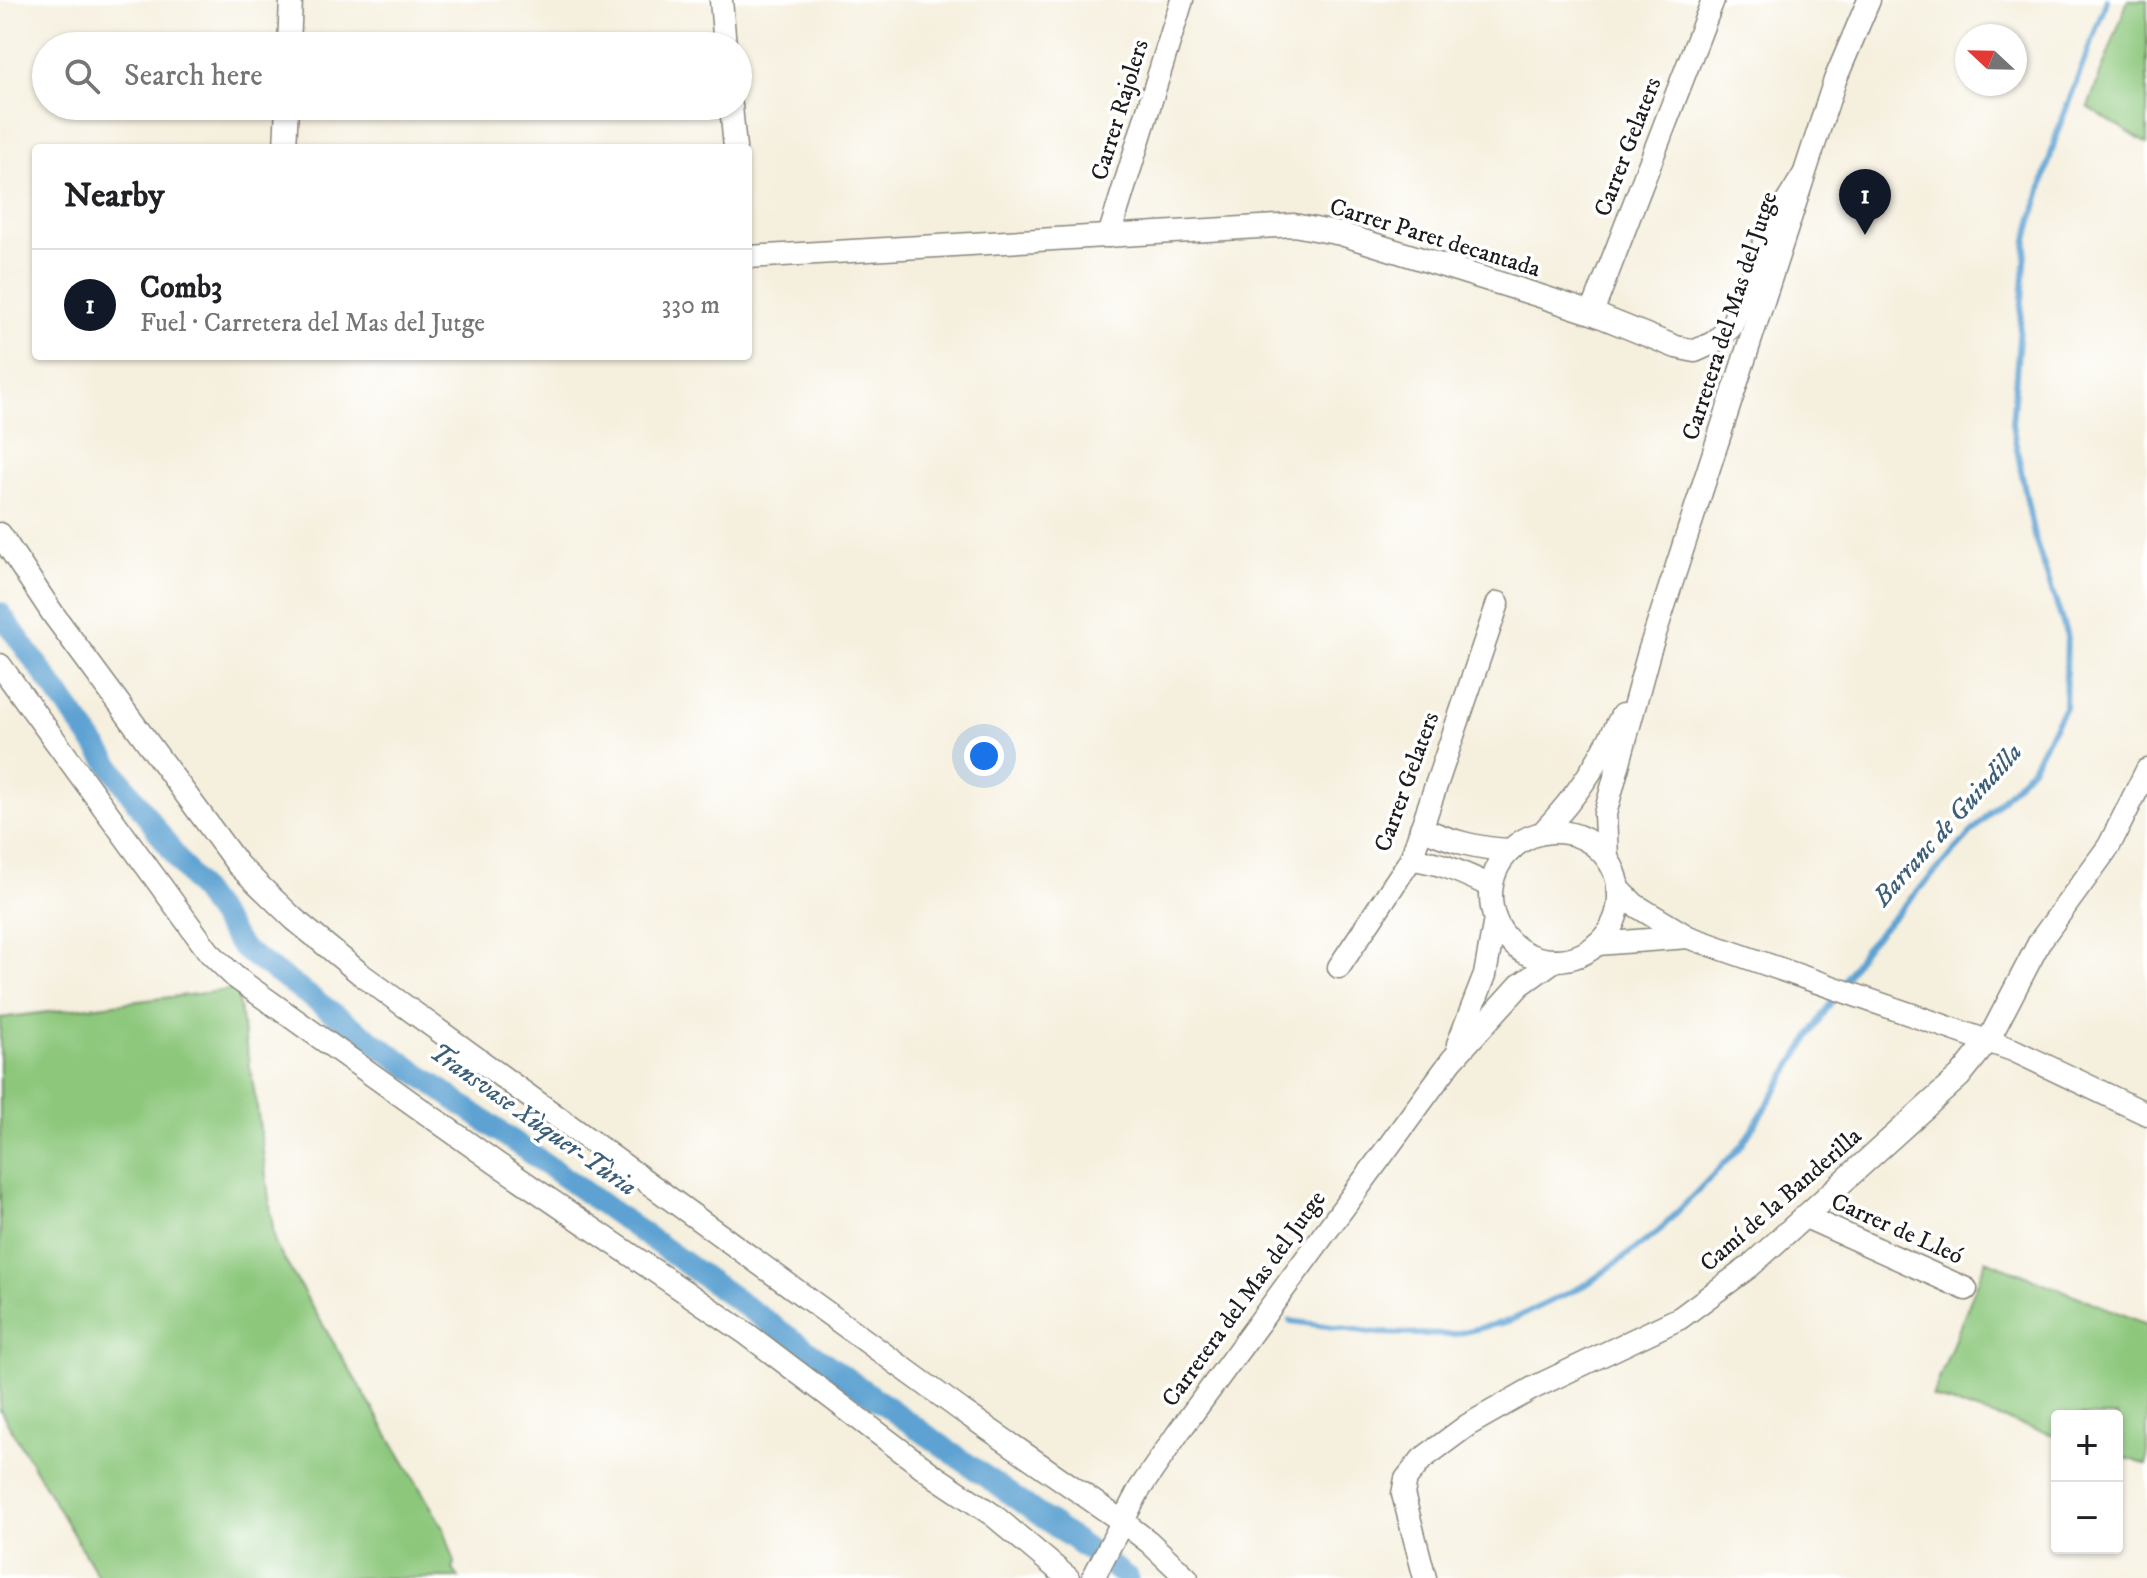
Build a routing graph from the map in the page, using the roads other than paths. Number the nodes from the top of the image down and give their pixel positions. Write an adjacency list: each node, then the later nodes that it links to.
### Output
1 (291, 0): 6 (street)
2 (721, 0): 7 (street)
3 (1182, 0): 13 (street, Carrer Rajolers)
4 (1713, 0): 15 (street, Carrer Gelaters)
5 (1869, 0): 12 (street, Carretera del Mas del Jutge)
6 (290, 32)
7 (724, 32)
8 (286, 120): 10 (street)
9 (732, 120): 11 (street)
10 (285, 144)
11 (735, 144)
12 (1803, 176): 15 (street, Carrer Paret decantada); 18 (street, Carretera del Mas del Jutge)
13 (1109, 236): 14 (street, Carrer Paret decantada); 15 (street, Carrer Paret decantada)
14 (752, 257)
15 (1592, 313)
16 (0, 534): 38 (street)
17 (1498, 603): 21 (street, Carrer Gelaters)
18 (1649, 652): 22 (street, Carretera del Mas del Jutge); 24 (street, Carretera del Mas del Jutge)
19 (0, 665): 39 (street)
20 (2147, 770): 33 (street, Camí de la Banderilla)
21 (1421, 828): 23 (street); 25 (street, Carrer Gelaters)
22 (1542, 833): 23 (street); 24 (street)
23 (1511, 850): 26 (street)
24 (1607, 858): 27 (street)
25 (1411, 859): 26 (street); 32 (street, Carrer Gelaters)
26 (1491, 886): 28 (street)
27 (1618, 888): 29 (street); 30 (street)
28 (1495, 919): 31 (street); 34 (street, Carretera del Mas del Jutge)
29 (1688, 937): 30 (street); 33 (street)
30 (1597, 944): 31 (street)
31 (1555, 960): 34 (street, Carretera del Mas del Jutge)
32 (1339, 967)
33 (1988, 1041): 35 (street); 36 (street, Camí de la Banderilla)
34 (1452, 1060): 38 (street, Carretera del Mas del Jutge)
35 (2147, 1114)
36 (1806, 1217): 37 (street, Carrer de Lleó); 42 (street, Camí de la Banderilla)
37 (1966, 1289)
38 (1119, 1528): 40 (street, Carretera del Mas del Jutge); 41 (street)
39 (1068, 1578)
40 (1093, 1578)
41 (1187, 1578)
42 (1425, 1578)

